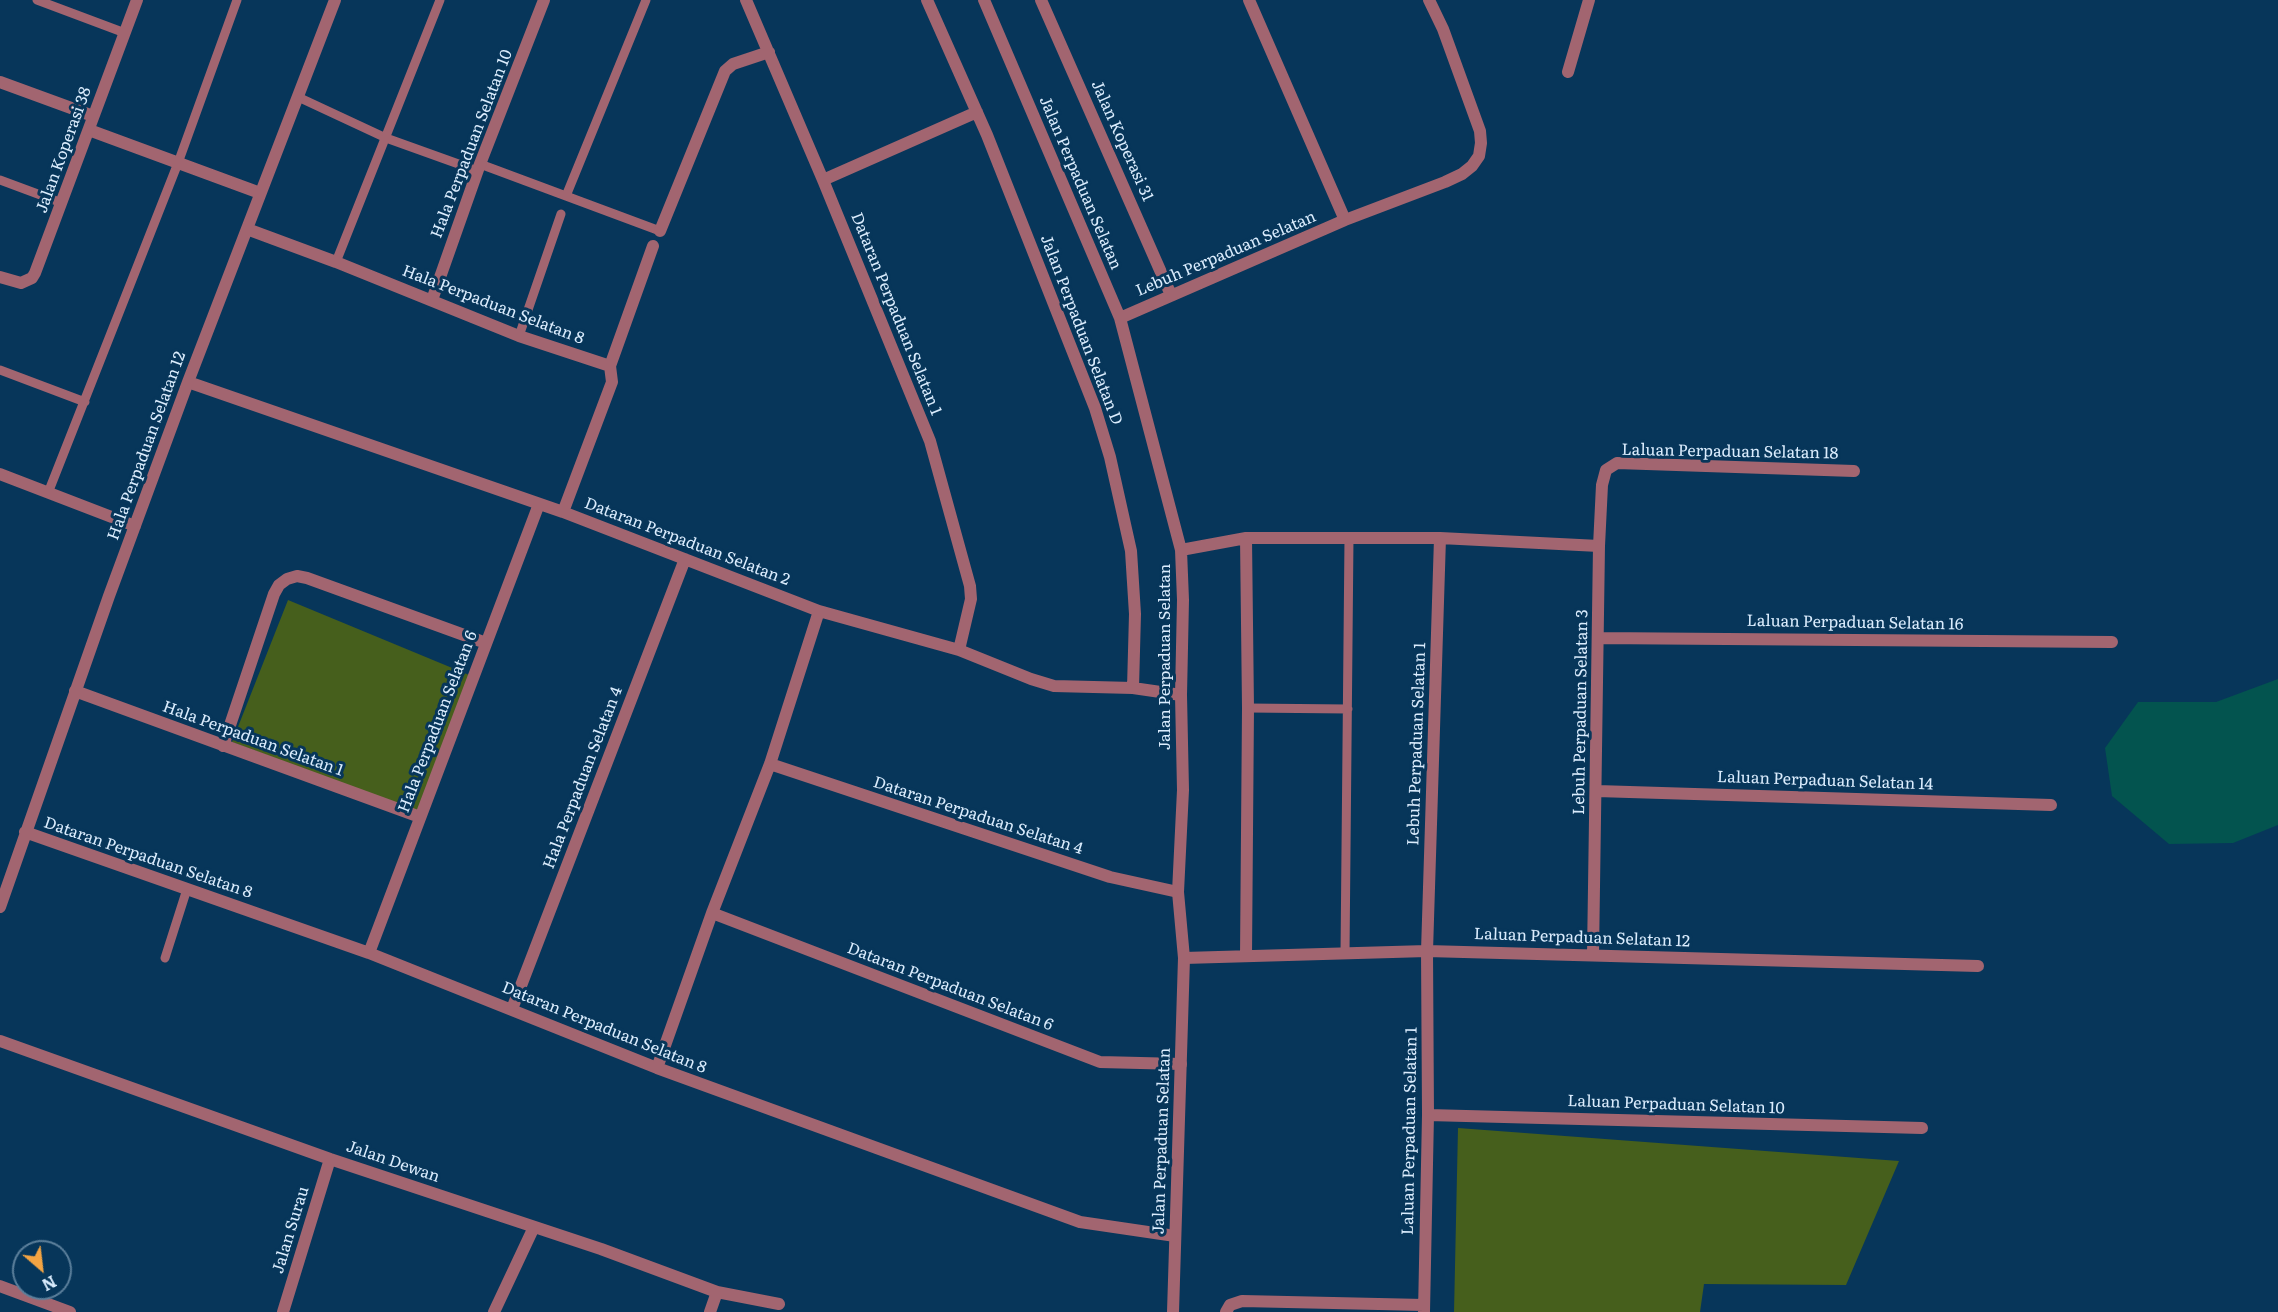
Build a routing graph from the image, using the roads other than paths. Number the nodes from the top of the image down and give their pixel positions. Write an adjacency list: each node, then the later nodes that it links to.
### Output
1 (37, 0): 15 (lane)
2 (137, 0): 15 (street, Jalan Koperasi 38)
3 (237, 0): 24 (lane)
4 (335, 0): 19 (street, Hala Perpaduan Selatan 12)
5 (440, 0): 23 (lane)
6 (544, 0): 25 (street, Hala Perpaduan Selatan 10)
7 (646, 0): 29 (lane)
8 (746, 0): 16 (street, Dataran Perpaduan Selatan 1)
9 (927, 0): 20 (street, Jalan Perpaduan Selatan D)
10 (984, 0): 40 (street, Jalan Perpaduan Selatan)
11 (1041, 0): 38 (street, Jalan Koperasi 31)
12 (1249, 0): 32 (street)
13 (1429, 0): 32 (street, Lebuh Perpaduan Selatan)
14 (1589, 0): 17 (street)
15 (125, 33): 21 (street, Jalan Koperasi 38)
16 (769, 52): 27 (street, Dataran Perpaduan Selatan 1); 34 (street)
17 (1568, 72)
18 (0, 82): 21 (street)
19 (297, 98): 23 (lane); 28 (street, Hala Perpaduan Selatan 12)
20 (977, 112): 27 (street); 64 (street, Jalan Perpaduan Selatan D)
21 (93, 116): 22 (street, Jalan Koperasi 38)
22 (89, 130): 24 (street); 30 (street, Jalan Koperasi 38)
23 (386, 138): 25 (lane); 36 (lane)
24 (178, 163): 28 (street); 45 (lane)
25 (479, 168): 29 (lane); 39 (street, Hala Perpaduan Selatan 10)
26 (0, 180): 30 (lane)
27 (824, 180): 63 (street, Dataran Perpaduan Selatan 1)
28 (260, 193): 33 (street, Hala Perpaduan Selatan 12)
29 (566, 196): 34 (lane)
30 (62, 202): 37 (street, Jalan Koperasi 38)
31 (561, 214): 41 (lane)
32 (1346, 220): 38 (street, Lebuh Perpaduan Selatan)
33 (247, 229): 36 (street, Hala Perpaduan Selatan 8); 44 (street, Hala Perpaduan Selatan 12)
34 (660, 231)
35 (653, 246): 42 (street)
36 (336, 262): 39 (street, Hala Perpaduan Selatan 8)
37 (0, 277)
38 (1171, 295): 40 (street, Lebuh Perpaduan Selatan)
39 (432, 300): 41 (street, Hala Perpaduan Selatan 8)
40 (1120, 318): 57 (street, Jalan Perpaduan Selatan)
41 (519, 336): 42 (street, Hala Perpaduan Selatan 8)
42 (610, 366): 51 (street)
43 (0, 370): 45 (lane)
44 (188, 382): 50 (street, Dataran Perpaduan Selatan 2); 52 (street, Hala Perpaduan Selatan 12)
45 (85, 402): 49 (lane)
46 (1606, 470): 47 (street, Laluan Perpaduan Selatan 18); 56 (street, Lebuh Perpaduan Selatan 3)
47 (1854, 471)
48 (0, 474): 49 (street)
49 (48, 493): 52 (street)
50 (539, 504): 51 (street, Dataran Perpaduan Selatan 2); 62 (street, Hala Perpaduan Selatan 6)
51 (563, 512): 58 (street, Dataran Perpaduan Selatan 2)
52 (135, 526): 65 (street, Hala Perpaduan Selatan 12)
53 (1246, 538): 54 (street); 57 (street); 67 (street)
54 (1349, 538): 55 (street); 68 (lane)
55 (1440, 538): 56 (street); 79 (street, Lebuh Perpaduan Selatan 1)
56 (1599, 546): 60 (street, Lebuh Perpaduan Selatan 3)
57 (1181, 550): 66 (street, Jalan Perpaduan Selatan)
58 (686, 559): 59 (street, Dataran Perpaduan Selatan 2); 87 (street, Hala Perpaduan Selatan 4)
59 (819, 611): 63 (street, Dataran Perpaduan Selatan 2); 70 (street)
60 (1598, 638): 61 (street, Laluan Perpaduan Selatan 16); 71 (street, Lebuh Perpaduan Selatan 3)
61 (2112, 642)
62 (486, 643): 69 (street); 73 (street, Hala Perpaduan Selatan 6)
63 (960, 650): 64 (street, Dataran Perpaduan Selatan 2)
64 (1133, 688): 66 (street, Dataran Perpaduan Selatan 2)
65 (75, 691): 69 (street, Hala Perpaduan Selatan 1); 74 (street, Hala Perpaduan Selatan 12)
66 (1181, 695): 76 (street, Jalan Perpaduan Selatan)
67 (1248, 708): 68 (lane); 83 (street)
68 (1348, 709): 81 (lane)
69 (223, 746): 73 (street, Hala Perpaduan Selatan 1)
70 (770, 764): 76 (street, Dataran Perpaduan Selatan 4); 78 (street)
71 (1597, 791): 72 (street, Laluan Perpaduan Selatan 14); 82 (street, Lebuh Perpaduan Selatan 3)
72 (2051, 805)
73 (420, 817): 80 (street, Hala Perpaduan Selatan 6)
74 (26, 832): 75 (street, Dataran Perpaduan Selatan 8); 77 (street, Hala Perpaduan Selatan 12)
75 (187, 889): 80 (street, Dataran Perpaduan Selatan 8); 84 (lane)
76 (1178, 892): 85 (street, Jalan Perpaduan Selatan)
77 (0, 907)
78 (712, 913): 89 (street, Dataran Perpaduan Selatan 6); 90 (street)
79 (1427, 951): 81 (street, Laluan Perpaduan Selatan 12); 82 (street, Laluan Perpaduan Selatan 12); 91 (street, Laluan Perpaduan Selatan 1)
80 (369, 953): 87 (street, Dataran Perpaduan Selatan 8)
81 (1345, 954): 83 (street, Laluan Perpaduan Selatan 12)
82 (1593, 955): 86 (street, Laluan Perpaduan Selatan 12)
83 (1246, 956): 85 (street, Laluan Perpaduan Selatan 12)
84 (165, 958)
85 (1184, 958): 89 (street, Jalan Perpaduan Selatan)
86 (1978, 966)
87 (512, 1009): 90 (street, Dataran Perpaduan Selatan 8)
88 (0, 1041): 93 (street, Jalan Dewan)
89 (1181, 1064): 95 (street, Jalan Perpaduan Selatan)
90 (657, 1068): 95 (street, Dataran Perpaduan Selatan 8)
91 (1428, 1115): 92 (street, Laluan Perpaduan Selatan 10); 99 (street, Laluan Perpaduan Selatan 1)
92 (1922, 1128)
93 (330, 1158): 94 (street, Jalan Dewan); 101 (street, Jalan Surau)
94 (534, 1227): 97 (street, Jalan Dewan); 102 (street)
95 (1175, 1236): 104 (street, Jalan Perpaduan Selatan)
96 (0, 1286): 100 (street)
97 (717, 1292): 98 (street, Jalan Dewan); 103 (street)
98 (779, 1304)
99 (1424, 1309): 105 (street)
100 (70, 1312)
101 (283, 1312)
102 (494, 1312)
103 (710, 1312)
104 (1173, 1312)
105 (1226, 1312)

